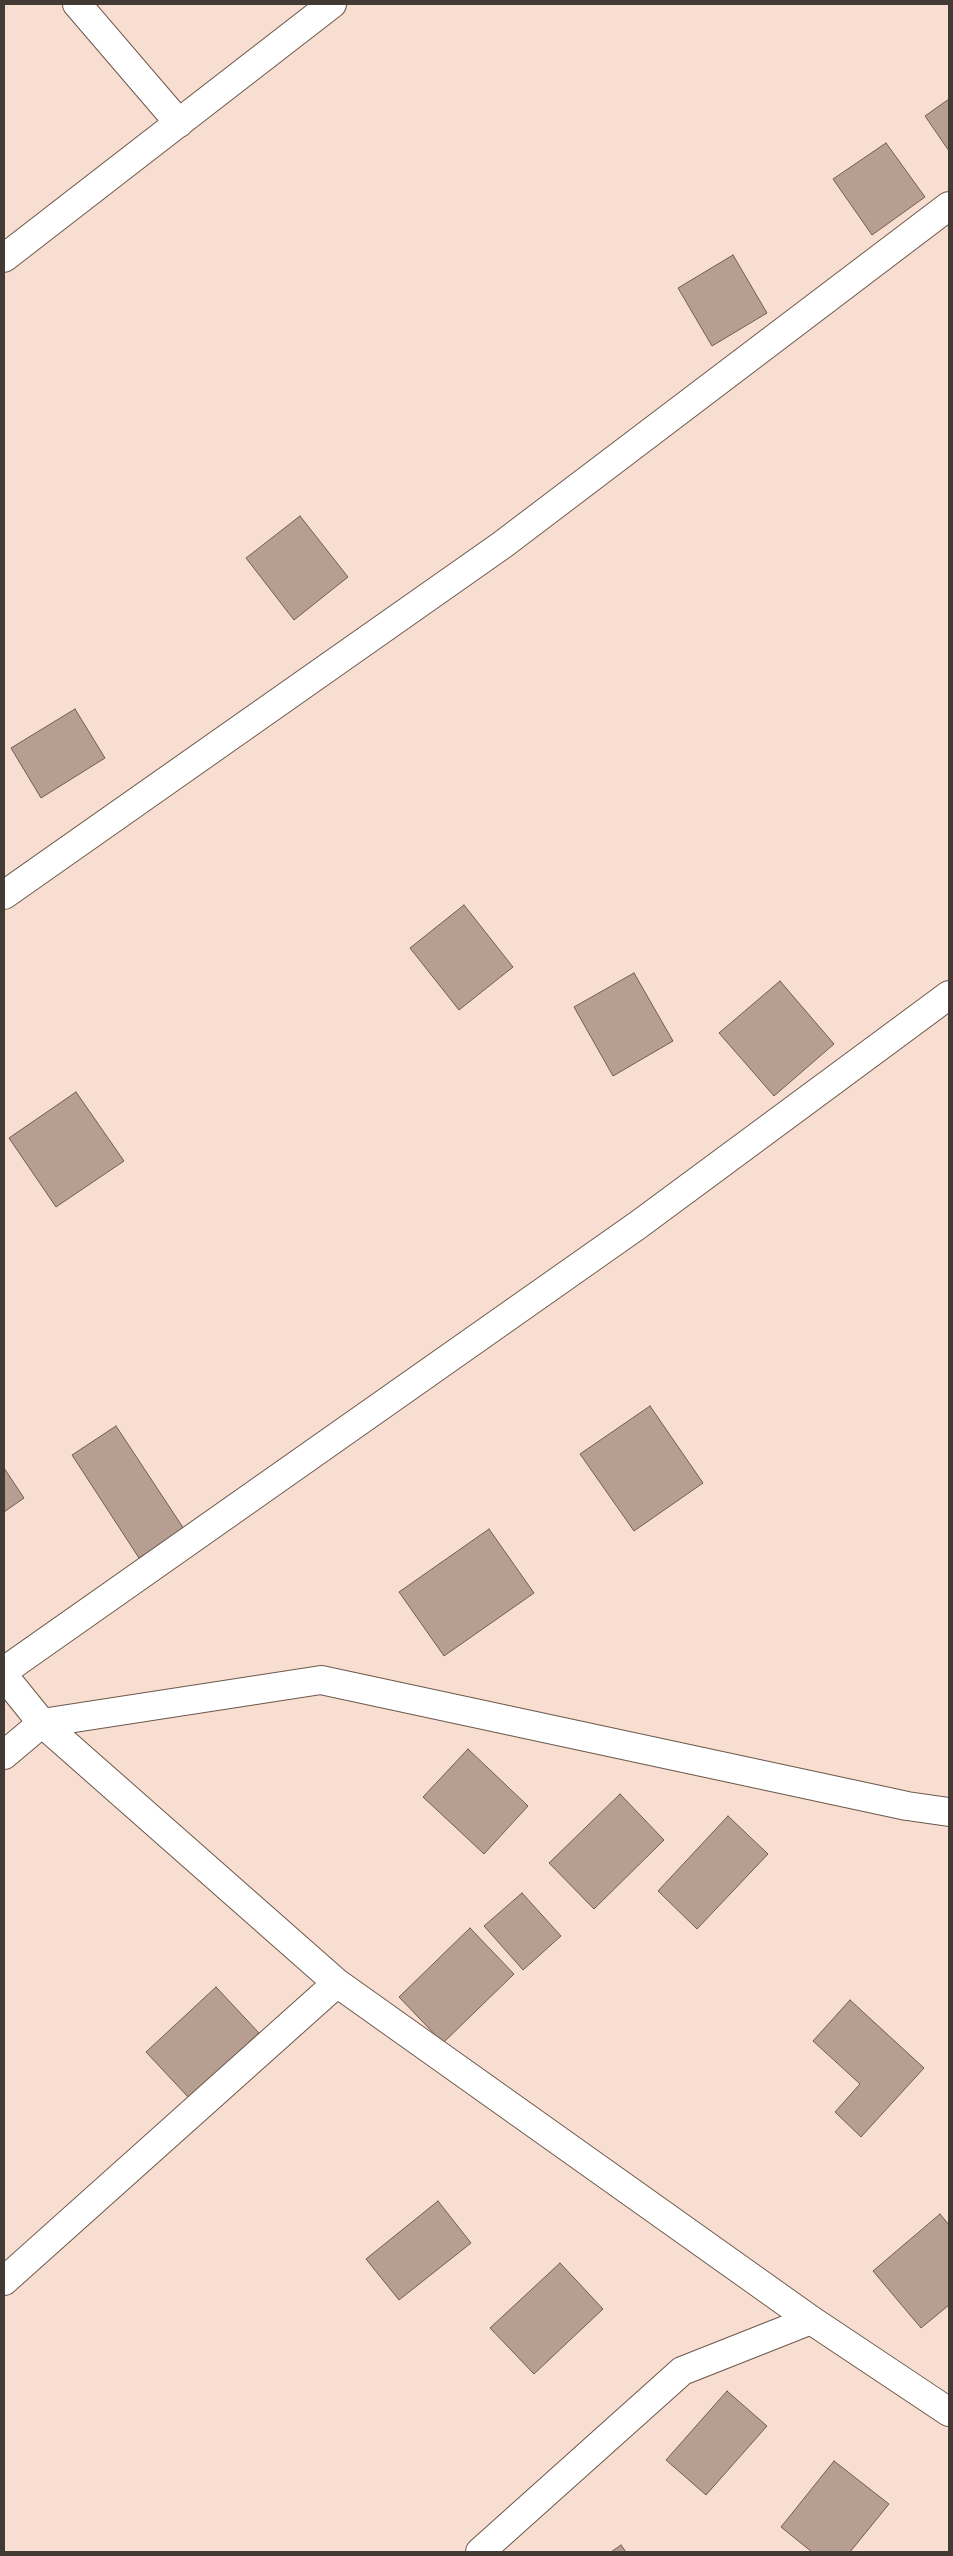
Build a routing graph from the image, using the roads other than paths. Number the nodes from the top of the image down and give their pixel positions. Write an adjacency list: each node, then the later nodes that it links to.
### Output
1 (77, 4): 3 (street)
2 (332, 4): 3 (street)
3 (179, 123): 5 (street)
4 (949, 206): 6 (street)
5 (4, 258)
6 (4, 895)
7 (949, 995): 8 (street)
8 (4, 1671)
9 (4, 1676): 10 (street)
10 (42, 1724): 11 (street); 12 (street); 13 (street)
11 (4, 1755)
12 (949, 1812)
13 (337, 1983): 14 (street); 15 (street)
14 (6, 2274)
15 (811, 2320): 16 (street); 17 (street)
16 (949, 2412)
17 (480, 2552)

